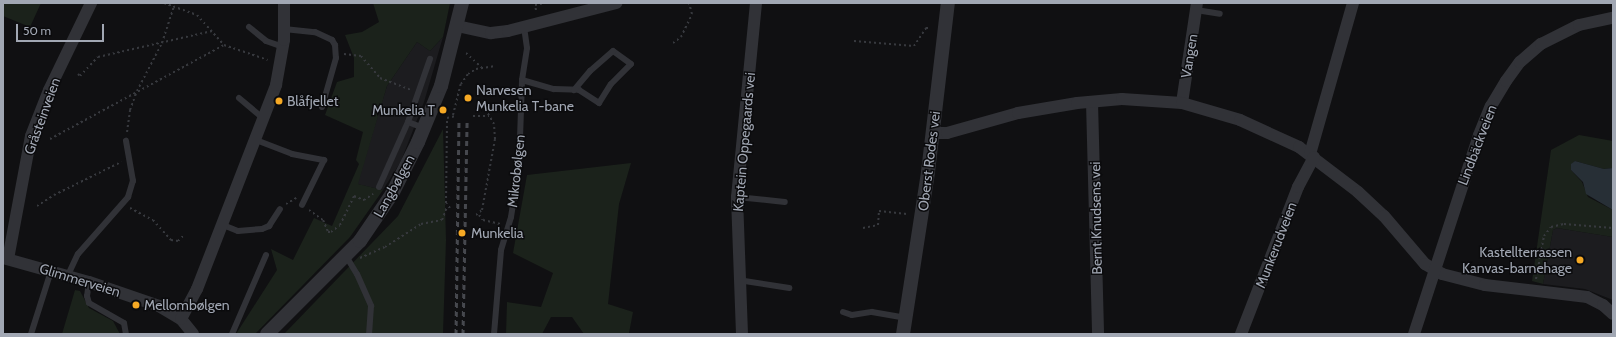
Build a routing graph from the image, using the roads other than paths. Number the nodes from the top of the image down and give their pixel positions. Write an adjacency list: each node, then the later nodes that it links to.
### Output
1 (90, 3): 38 (street, Gråsteinveien)
2 (284, 3): 14 (street)
3 (462, 3): 11 (street, Langbølgen)
4 (756, 3): 31 (street, Kaptein Oppegaards vei)
5 (948, 3): 26 (street, Oberst Rodes vei)
6 (1353, 3): 29 (street, Munkerudveien)
7 (609, 4): 12 (street)
8 (1197, 6): 9 (lane, Vangen); 21 (street, Vangen)
9 (1220, 14)
10 (1613, 18): 39 (street, Lindbäckveien)
11 (457, 26): 12 (street); 25 (street, Langbølgen)
12 (524, 26): 17 (lane, Mikrobølgen)
13 (249, 27): 15 (lane)
14 (284, 29): 15 (street); 22 (lane)
15 (283, 47): 23 (street)
16 (430, 59): 24 (lane)
17 (522, 80): 18 (lane); 49 (lane, Mikrobølgen)
18 (574, 90): 18 (lane)
19 (239, 98): 23 (lane)
20 (1092, 102): 21 (street); 26 (street); 58 (street, Bernt Knudsens vei)
21 (1182, 103): 29 (street)
22 (322, 107)
23 (264, 119): 27 (street)
24 (408, 122): 25 (lane); 30 (lane)
25 (424, 128): 37 (street, Langbølgen)
26 (932, 134): 47 (street, Oberst Rodes vei)
27 (256, 140): 33 (lane); 35 (street)
28 (126, 141): 41 (lane)
29 (1312, 155): 39 (street); 59 (street, Munkerudveien)
30 (378, 190)
31 (737, 197): 32 (lane); 42 (street, Kaptein Oppegaards vei)
32 (785, 202)
33 (302, 205)
34 (280, 209): 35 (lane)
35 (222, 225): 48 (street)
36 (266, 255): 53 (lane)
37 (352, 257): 54 (street, Langbølgen); 55 (lane)
38 (5, 258): 40 (street, Glimmerveien)
39 (1434, 269): 46 (street); 60 (street, Lindbäckveien)
40 (51, 270): 41 (street, Glimmerveien); 50 (lane)
41 (68, 275): 43 (street, Glimmerveien)
42 (738, 280): 44 (lane); 56 (street, Kaptein Oppegaards vei)
43 (89, 282): 48 (street, Glimmerveien); 51 (lane)
44 (789, 288)
45 (843, 312): 47 (lane)
46 (1613, 314)
47 (906, 318): 57 (street, Oberst Rodes vei)
48 (181, 319): 52 (street, Glimmerveien)
49 (494, 333)
50 (31, 334)
51 (126, 334)
52 (193, 334)
53 (232, 334)
54 (267, 334)
55 (369, 334)
56 (742, 334)
57 (903, 334)
58 (1098, 334)
59 (1241, 334)
60 (1414, 334)

